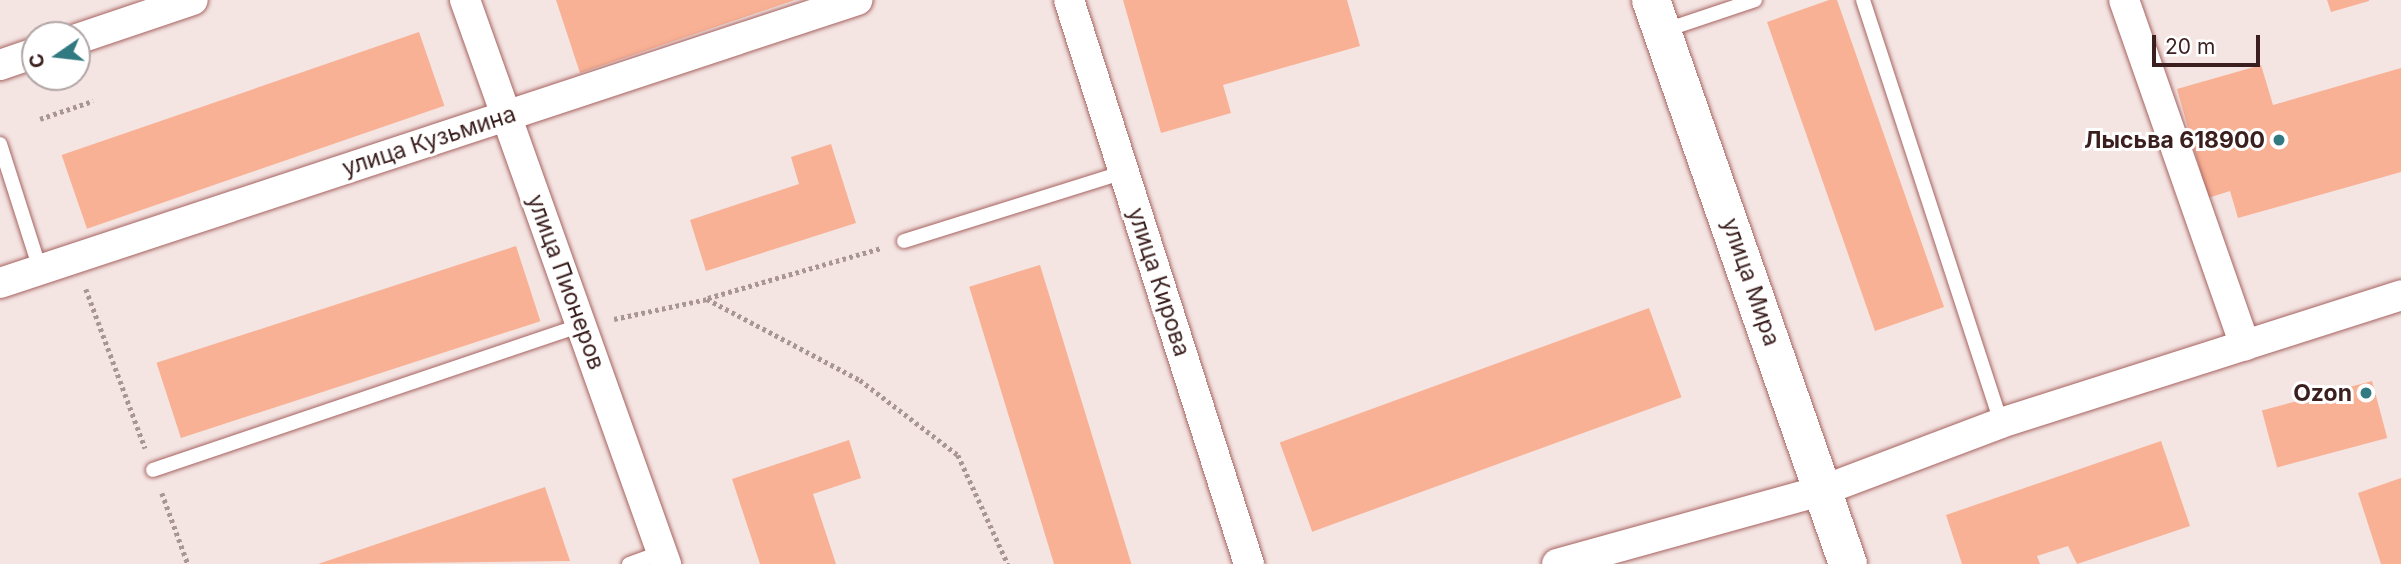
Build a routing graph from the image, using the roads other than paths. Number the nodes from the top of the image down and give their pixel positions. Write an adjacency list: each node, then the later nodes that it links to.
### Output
1 (193, 0): 9 (street)
2 (465, 0): 12 (street, улица Пионеров)
3 (857, 0): 12 (street, улица Кузьмина)
4 (1069, 0): 14 (street, улица Кирова)
5 (1755, 0): 8 (lane)
6 (1863, 0): 21 (lane)
7 (2124, 0): 20 (street)
8 (1657, 15): 23 (street, улица Мира)
9 (91, 34)
10 (21, 58): 11 (street)
11 (0, 65)
12 (506, 116): 16 (street, улица Кузьмина); 19 (street, улица Пионеров)
13 (0, 144): 16 (lane)
14 (1124, 172): 15 (lane); 26 (street, улица Кирова)
15 (904, 242)
16 (40, 269): 17 (street, улица Кузьмина)
17 (0, 282)
18 (2401, 295): 20 (street)
19 (582, 325): 22 (lane); 24 (street, улица Пионеров)
20 (2245, 345): 21 (street)
21 (2001, 423): 23 (street)
22 (153, 470)
23 (1824, 490): 27 (street); 28 (street, улица Мира)
24 (664, 558): 25 (lane)
25 (629, 564)
26 (1250, 564)
27 (1557, 564)
28 (1848, 564)

